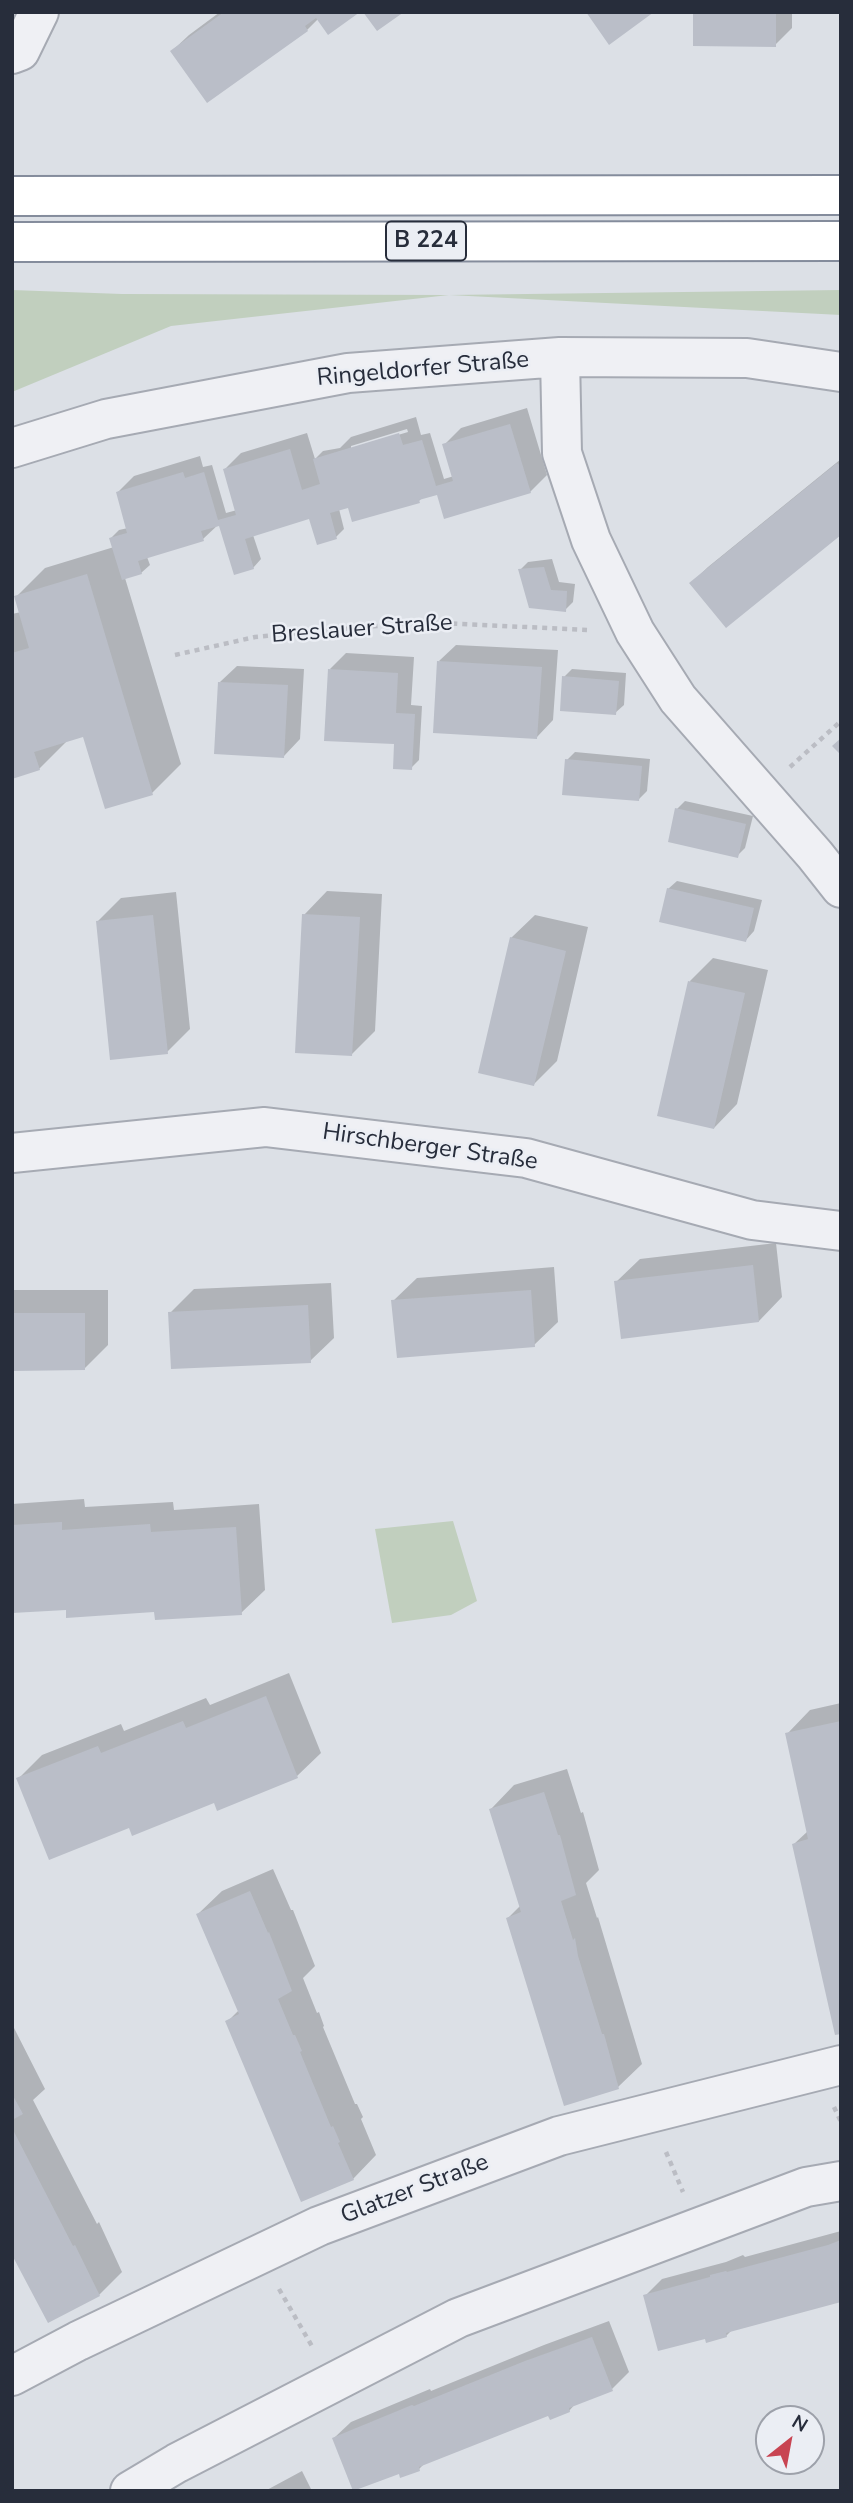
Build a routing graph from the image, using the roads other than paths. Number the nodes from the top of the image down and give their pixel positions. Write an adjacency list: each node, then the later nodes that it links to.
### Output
1 (39, 12): 2 (street)
2 (12, 54)
3 (841, 195): 4 (highway, B 224)
4 (12, 196)
5 (841, 241): 6 (highway, B 224)
6 (12, 242)
7 (559, 358): 8 (street, Ringeldorfer Straße); 9 (street, Ringeldorfer Straße); 10 (street)
8 (841, 372)
9 (12, 448)
10 (841, 888)
11 (12, 1153): 12 (street, Hirschberger Straße)
12 (841, 1231)
13 (841, 2065): 15 (street, Glatzer Straße)
14 (841, 2181): 16 (street)
15 (12, 2376)
16 (130, 2491)

